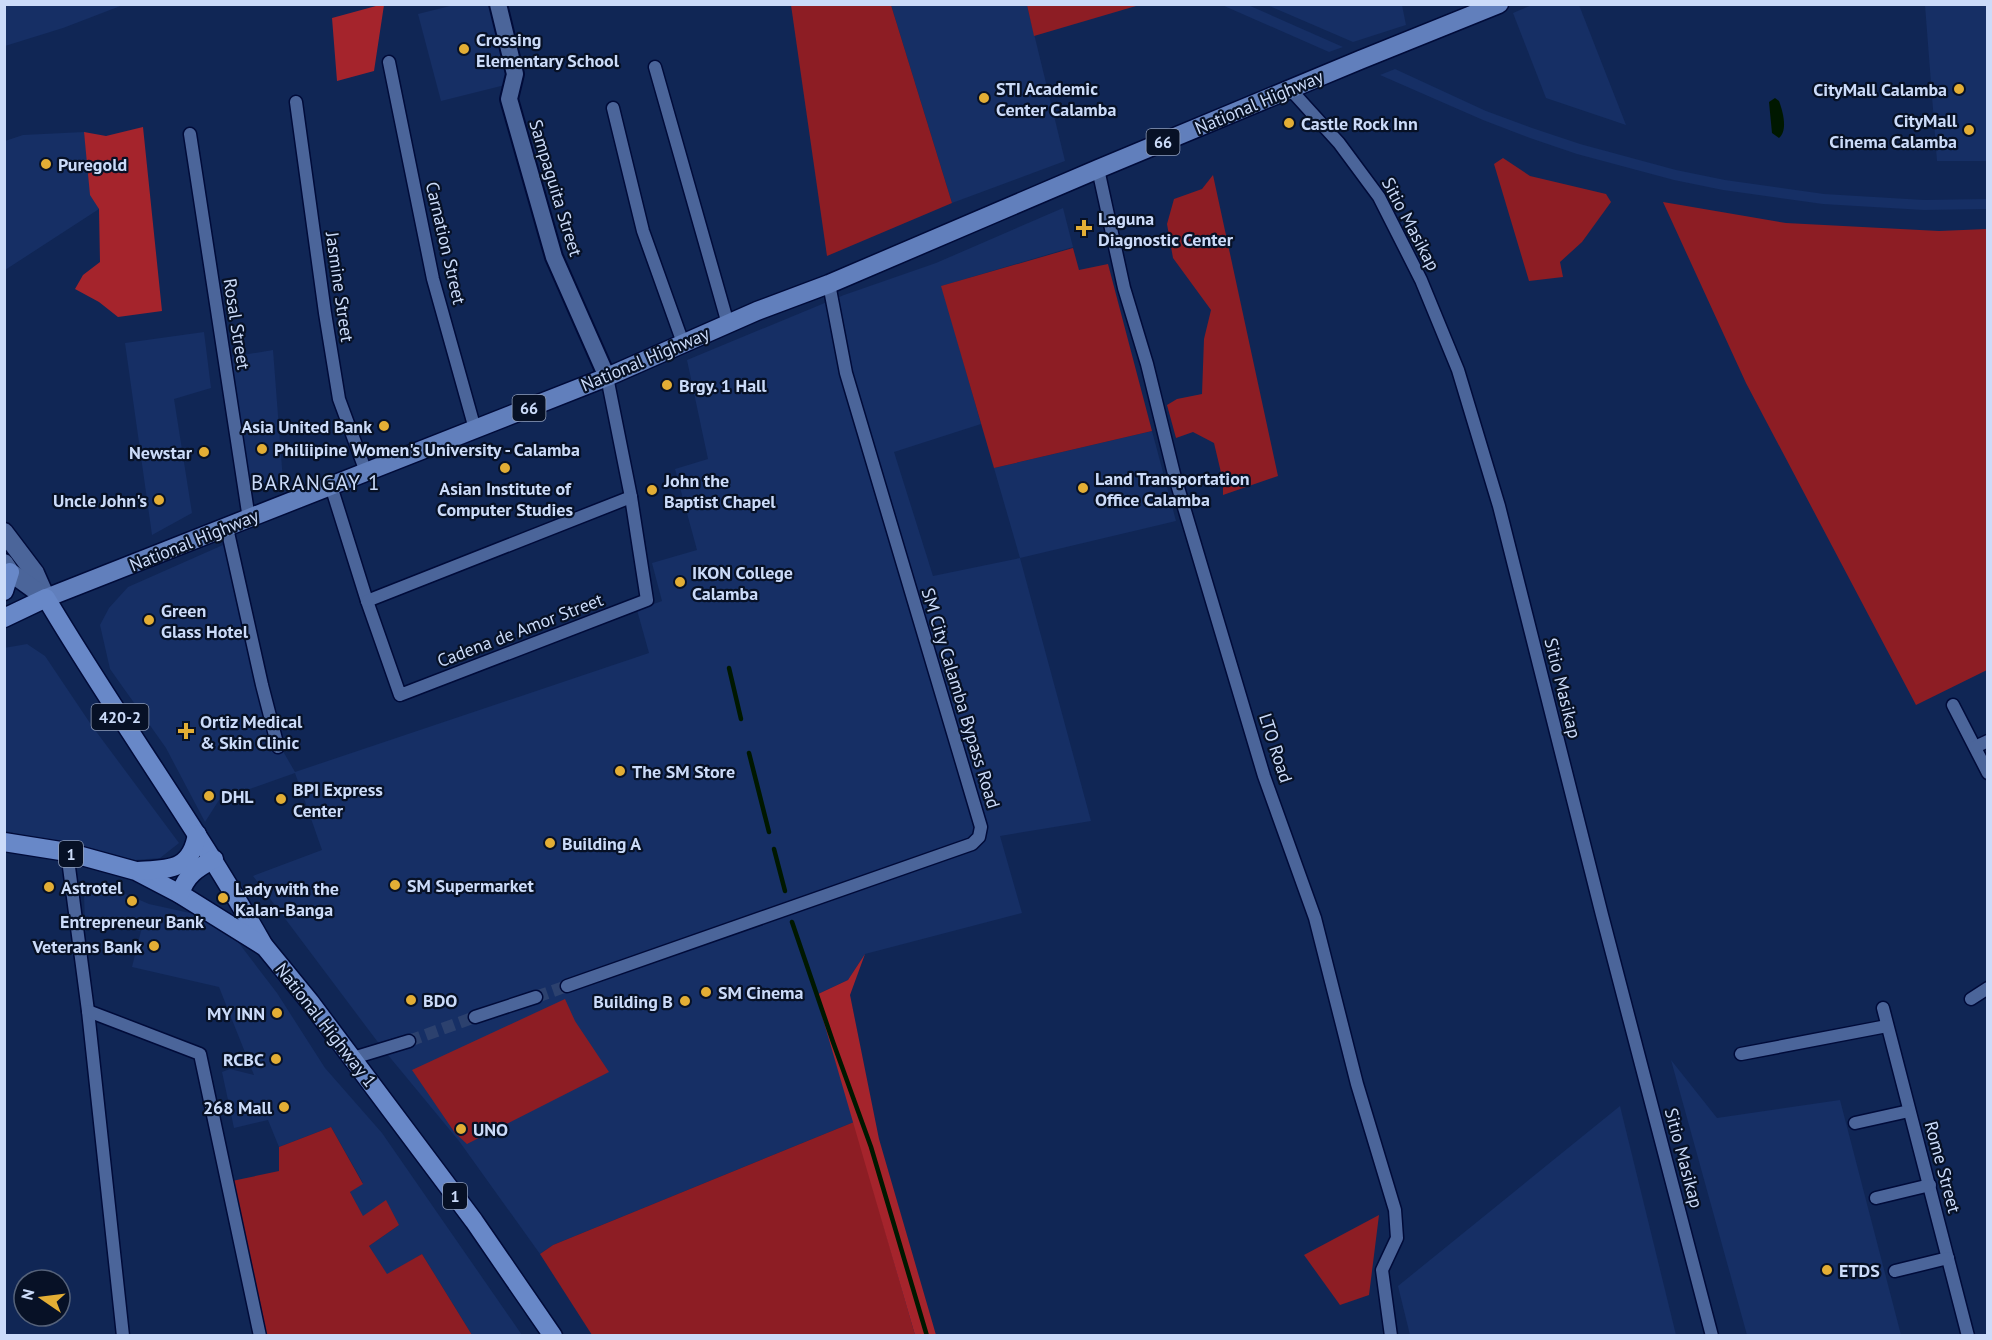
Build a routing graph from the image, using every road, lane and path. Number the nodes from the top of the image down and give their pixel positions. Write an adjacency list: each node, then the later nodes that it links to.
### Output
1 (498, 4): 13 (street, Sampaguita Street)
2 (1499, 4): 5 (main road, National Highway / 66)
3 (389, 62): 14 (street, Carnation Street)
4 (655, 67): 11 (street)
5 (1290, 89): 9 (main road, National Highway / 66); 59 (street, Sitio Masikap)
6 (296, 102): 15 (street, Jasmine Street)
7 (613, 108): 12 (street)
8 (190, 134): 18 (street, Rosal Street)
9 (1098, 169): 10 (main road, National Highway / 66); 58 (street, LTO Road)
10 (829, 284): 11 (main road, National Highway / 66); 38 (street, SM City Calamba Bypass Road)
11 (728, 324): 12 (main road, National Highway / 66)
12 (683, 344): 13 (main road, National Highway / 66)
13 (607, 377): 14 (main road, National Highway / 66); 17 (street, Cadena de Amor Street)
14 (475, 429): 15 (main road, National Highway / 66)
15 (366, 472): 16 (main road, National Highway / 66)
16 (331, 486): 18 (main road, National Highway / 66); 24 (street, Cadena de Amor Street)
17 (631, 497): 24 (street); 24 (street, Cadena de Amor Street)
18 (249, 519): 19 (main road, National Highway / 66)
19 (227, 528): 23 (main road, National Highway / 66); 28 (street)
20 (4, 531): 23 (main road, 420-2)
21 (7, 567): 22 (highway); 23 (main road, 420-2)
22 (4, 591)
23 (46, 598): 25 (highway); 31 (highway, 420-2)
24 (367, 601)
25 (4, 618)
26 (1953, 705): 29 (street)
27 (1988, 741): 29 (street)
28 (278, 747)
29 (1975, 747): 30 (street)
30 (1988, 773)
31 (197, 834): 34 (highway, 420-2); 35 (highway, 1)
32 (4, 842): 33 (highway, National Highway 1 / 1)
33 (66, 852): 35 (highway, National Highway 1 / 1); 43 (street)
34 (214, 859): 36 (highway); 37 (highway, 420-2)
35 (136, 871): 36 (highway, National Highway 1 / 1)
36 (180, 894): 37 (highway, National Highway 1 / 1)
37 (265, 947): 48 (highway, National Highway 1 / 1)
38 (567, 986)
39 (1988, 988): 41 (street)
40 (536, 996): 44 (street)
41 (1971, 999)
42 (1883, 1008): 45 (street, Rome Street)
43 (87, 1011): 55 (street); 56 (street)
44 (475, 1017)
45 (1887, 1026): 47 (street); 49 (street, Rome Street)
46 (409, 1041): 48 (street)
47 (1741, 1054)
48 (353, 1058): 57 (highway, National Highway 1 / 1)
49 (1909, 1111): 50 (street); 51 (street, Rome Street)
50 (1855, 1123)
51 (1930, 1185): 52 (street); 53 (street, Rome Street)
52 (1876, 1198)
53 (1948, 1258): 54 (street); 60 (street, Rome Street)
54 (1895, 1271)
55 (123, 1335)
56 (260, 1335)
57 (553, 1335)
58 (1391, 1335)
59 (1712, 1335)
60 (1968, 1335)

